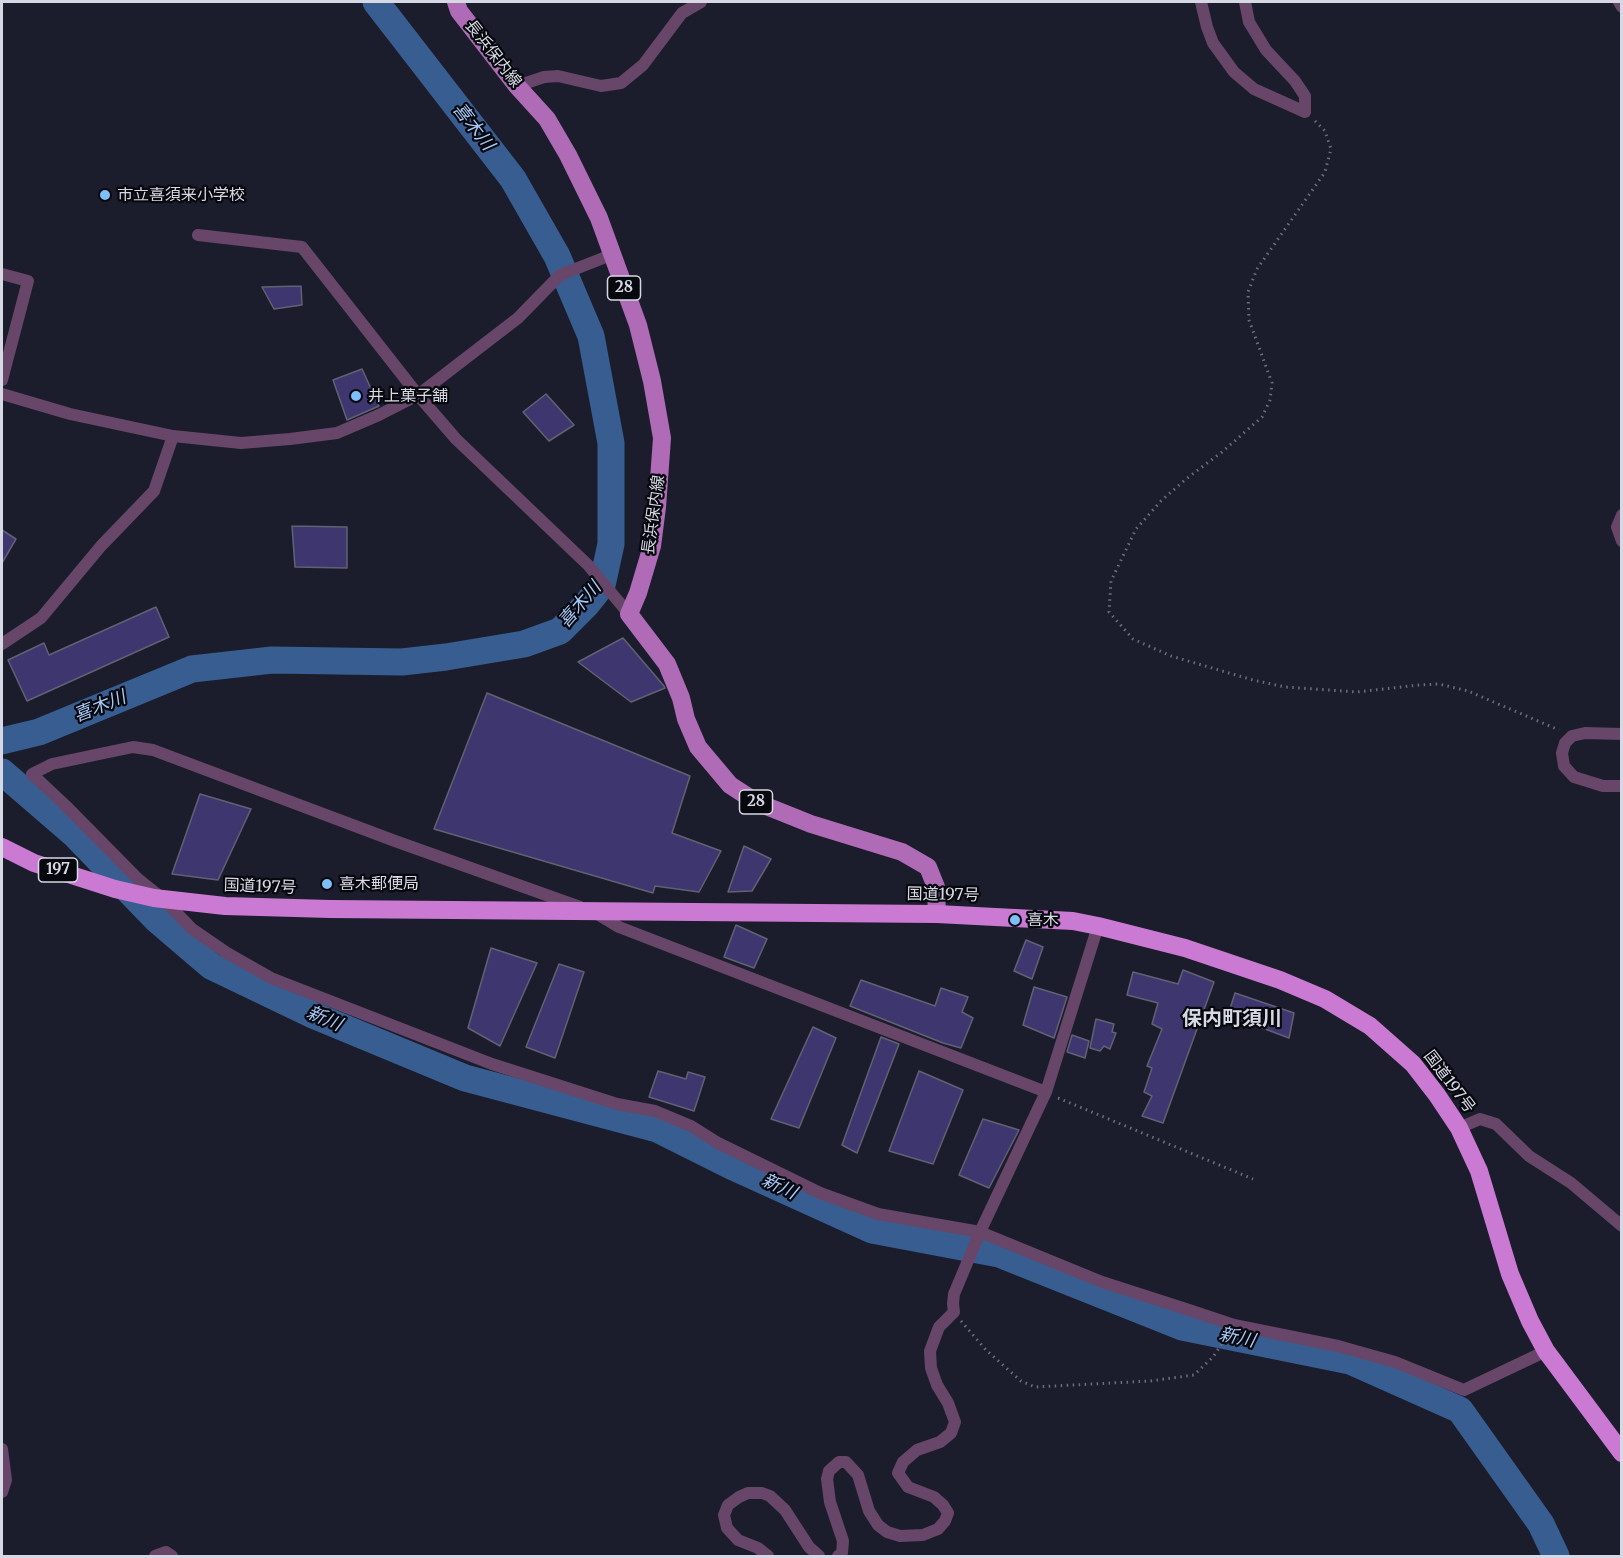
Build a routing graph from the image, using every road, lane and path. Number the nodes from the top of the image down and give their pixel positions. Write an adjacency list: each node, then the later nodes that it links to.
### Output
1 (701, 2): 7 (street)
2 (1201, 2): 8 (street)
3 (1245, 2): 8 (street)
4 (1619, 2): 6 (street)
5 (455, 5): 7 (main road, 長浜保内線 / 28)
6 (1622, 7)
7 (517, 86): 10 (main road, 長浜保内線 / 28)
8 (1305, 112): 21 (path)
9 (198, 235): 14 (street)
10 (607, 256): 14 (street); 18 (main road, 長浜保内線 / 28)
11 (2, 274): 12 (street)
12 (2, 380)
13 (2, 394): 15 (street)
14 (418, 395): 15 (street); 18 (street)
15 (172, 436): 19 (street)
16 (1622, 515): 17 (street)
17 (1622, 542)
18 (625, 610): 26 (main road, 28)
19 (2, 644)
20 (1622, 734): 21 (street)
21 (1572, 736): 22 (street)
22 (1622, 786)
23 (2, 847): 24 (highway, 国道197号 / 197)
24 (158, 899): 25 (highway, 国道197号 / 197); 25 (street); 32 (street)
25 (591, 911): 26 (highway, 国道197号 / 197); 28 (street)
26 (937, 914): 27 (highway, 国道197号 / 197)
27 (1098, 926): 28 (street); 29 (highway, 国道197号 / 197)
28 (1046, 1092): 30 (path); 32 (street)
29 (1459, 1128): 31 (street); 35 (highway, 国道197号 / 197)
30 (1253, 1179)
31 (1622, 1226)
32 (980, 1232): 33 (street); 34 (street)
33 (954, 1312): 34 (path); 43 (street)
34 (1234, 1325): 35 (street)
35 (1546, 1351): 37 (highway, 国道197号 / 197)
36 (2, 1449): 38 (street)
37 (1622, 1454)
38 (2, 1492)
39 (155, 1557): 40 (street)
40 (172, 1557)
41 (768, 1557): 42 (street)
42 (819, 1557)
43 (838, 1557)

